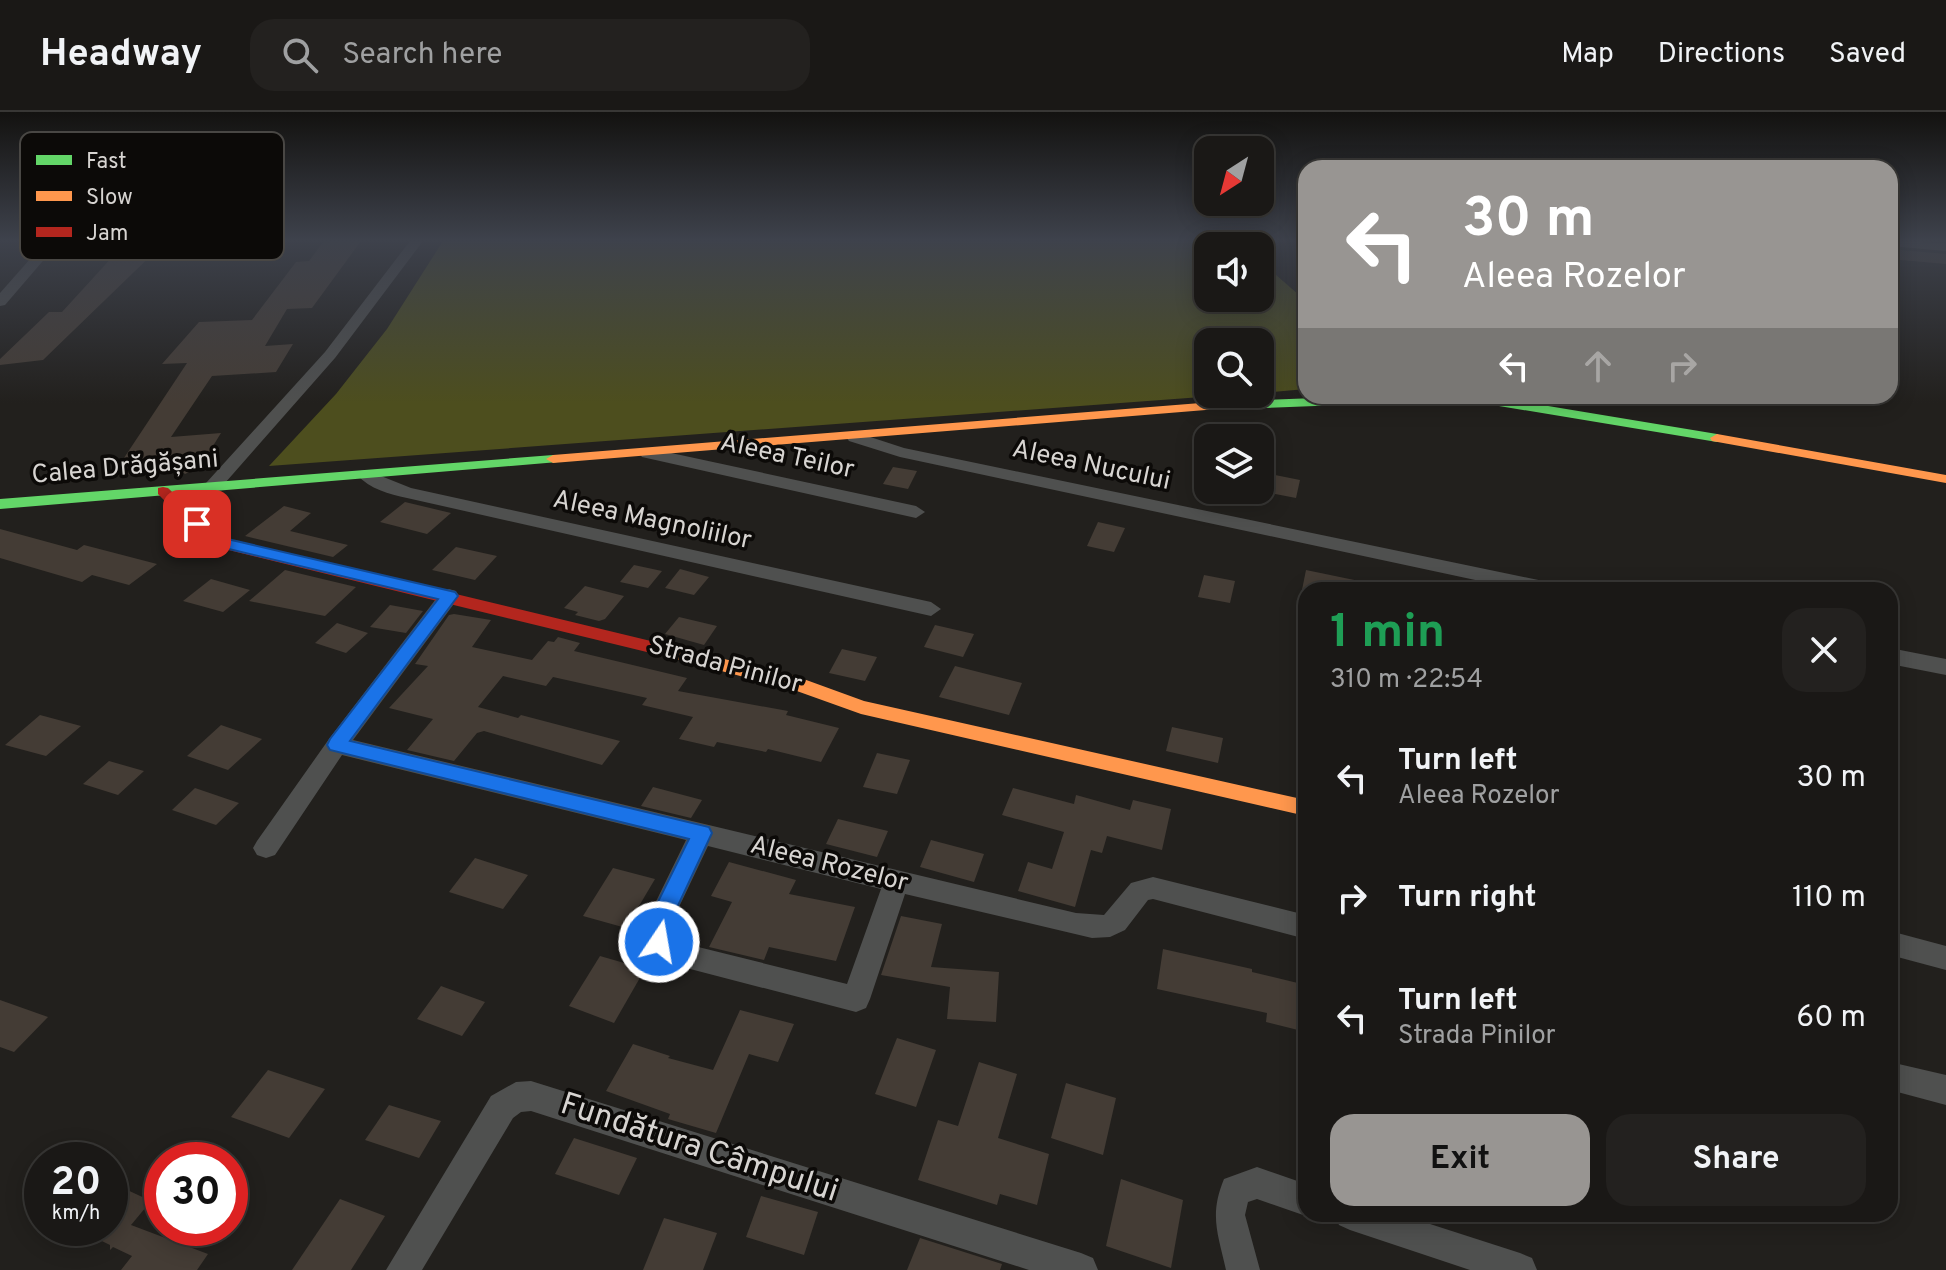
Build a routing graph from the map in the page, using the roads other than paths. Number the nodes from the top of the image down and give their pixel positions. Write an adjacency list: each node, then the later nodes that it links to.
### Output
1 (375, 295): 8 (street)
2 (1298, 403): 4 (main road, Calea Drăgășani)
3 (1518, 404): 7 (main road, Calea Drăgășani)
4 (855, 437): 5 (main road, Calea Drăgășani); 12 (street, Aleea Nucului)
5 (648, 453): 6 (main road, Calea Drăgășani); 11 (street, Aleea Teilor)
6 (366, 475): 8 (main road, Calea Drăgășani); 14 (street, Aleea Magnoliilor)
7 (1946, 479)
8 (212, 487): 9 (main road, Calea Drăgășani)
9 (163, 491): 10 (main road, Calea Drăgășani); 13 (main road, Strada Pinilor)
10 (0, 504)
11 (916, 512)
12 (1515, 582)
13 (449, 596): 17 (street); 18 (main road, Strada Pinilor)
14 (931, 609)
15 (1898, 658): 16 (street)
16 (1946, 667)
17 (337, 745): 19 (street, Aleea Rozelor); 20 (street)
18 (1298, 806)
19 (702, 833): 21 (street, Aleea Rozelor); 21 (street)
20 (266, 848)
21 (897, 881): 22 (street, Aleea Rozelor)
22 (1298, 925)
23 (1898, 945): 24 (street)
24 (1946, 958)
25 (1898, 1078): 26 (street)
26 (1946, 1090)
27 (1298, 1197): 31 (street)
28 (1374, 1222): 32 (street)
29 (403, 1270): 30 (street, Fundătura Câmpului)
30 (1081, 1270)
31 (1243, 1270)
32 (1520, 1270)

